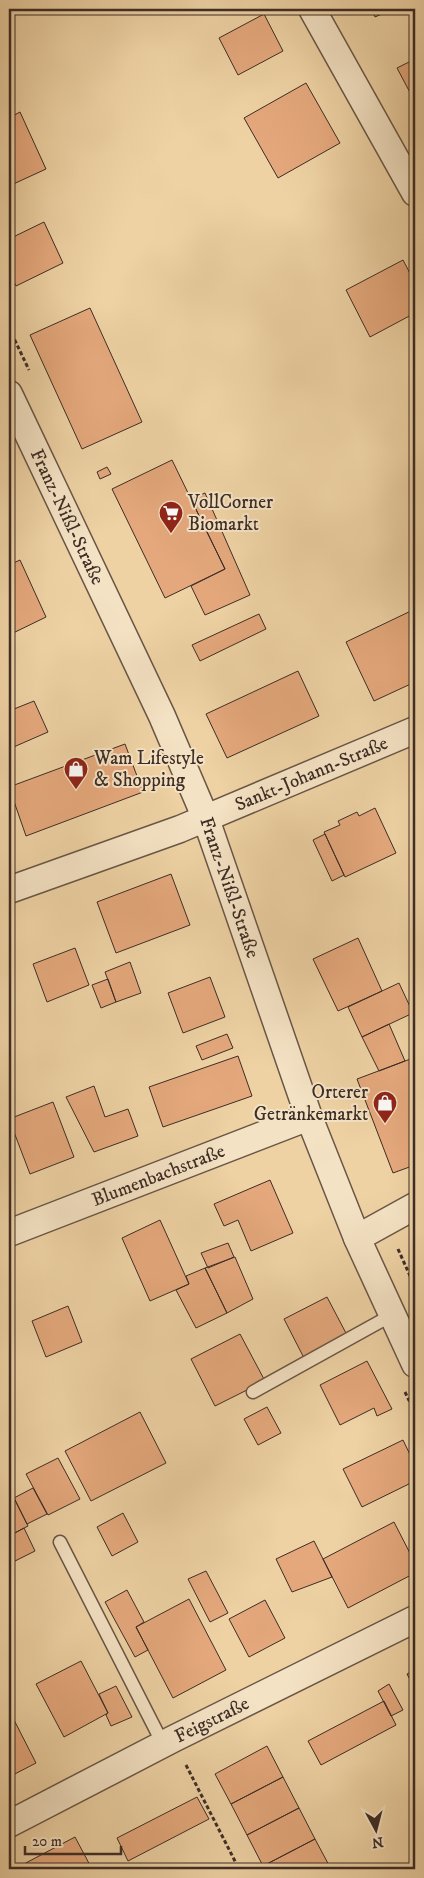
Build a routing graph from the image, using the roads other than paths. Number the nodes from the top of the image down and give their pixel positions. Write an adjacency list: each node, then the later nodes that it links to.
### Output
1 (312, 9): 2 (street)
2 (415, 193)
3 (9, 394): 4 (street, Franz-Nißl-Straße)
4 (14, 423): 6 (street, Franz-Nißl-Straße)
5 (415, 730): 6 (street, Sankt-Johann-Straße)
6 (206, 819): 7 (street, Sankt-Johann-Straße); 8 (street, Franz-Nißl-Straße)
7 (9, 890)
8 (309, 1117): 10 (street, Blumenbachstraße); 11 (street, Franz-Nißl-Straße)
9 (415, 1206): 11 (street)
10 (9, 1233)
11 (357, 1238): 12 (street, Franz-Nißl-Straße)
12 (392, 1315): 13 (street, Franz-Nißl-Straße); 14 (lane)
13 (415, 1364)
14 (253, 1392)
15 (60, 1542): 17 (lane)
16 (415, 1619): 17 (street, Feigstraße)
17 (168, 1741): 18 (street, Feigstraße)
18 (9, 1824)

